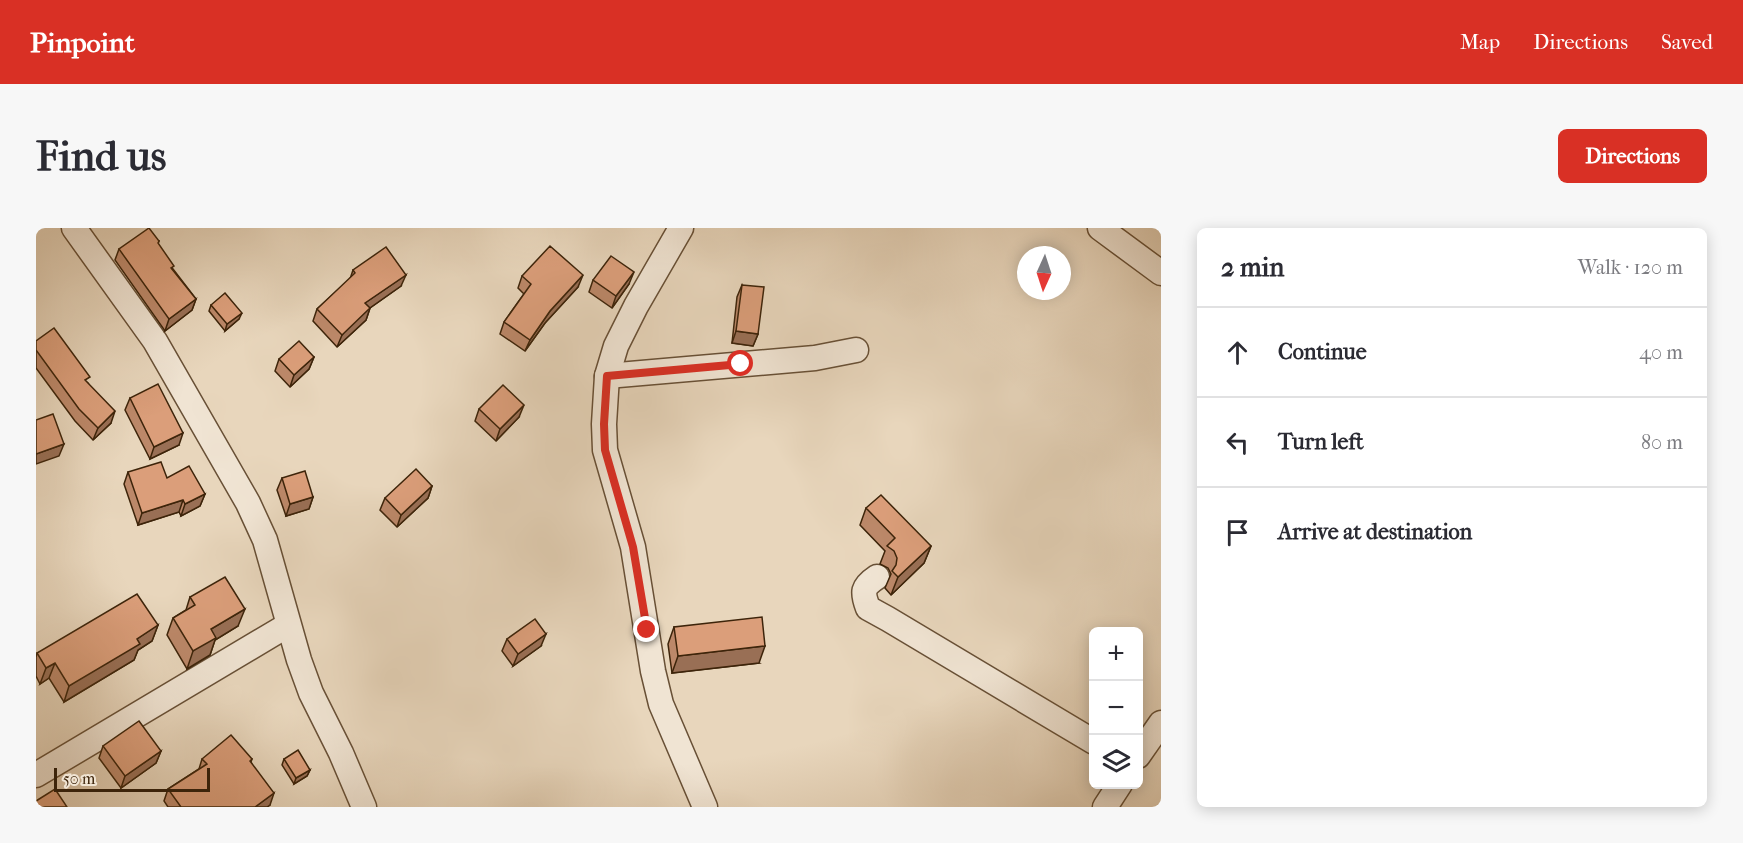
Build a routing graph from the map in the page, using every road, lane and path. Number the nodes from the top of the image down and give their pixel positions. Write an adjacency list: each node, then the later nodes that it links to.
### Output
1 (74, 228): 8 (street)
2 (681, 228): 6 (street)
3 (1100, 228): 4 (street)
4 (1161, 273)
5 (856, 350): 6 (street)
6 (607, 376): 15 (street)
7 (877, 577): 10 (street)
8 (288, 625): 12 (street); 14 (street)
9 (1161, 723): 11 (street)
10 (1089, 739)
11 (1143, 749)
12 (36, 775)
13 (1117, 789): 16 (street)
14 (364, 807)
15 (705, 807)
16 (1105, 807)

